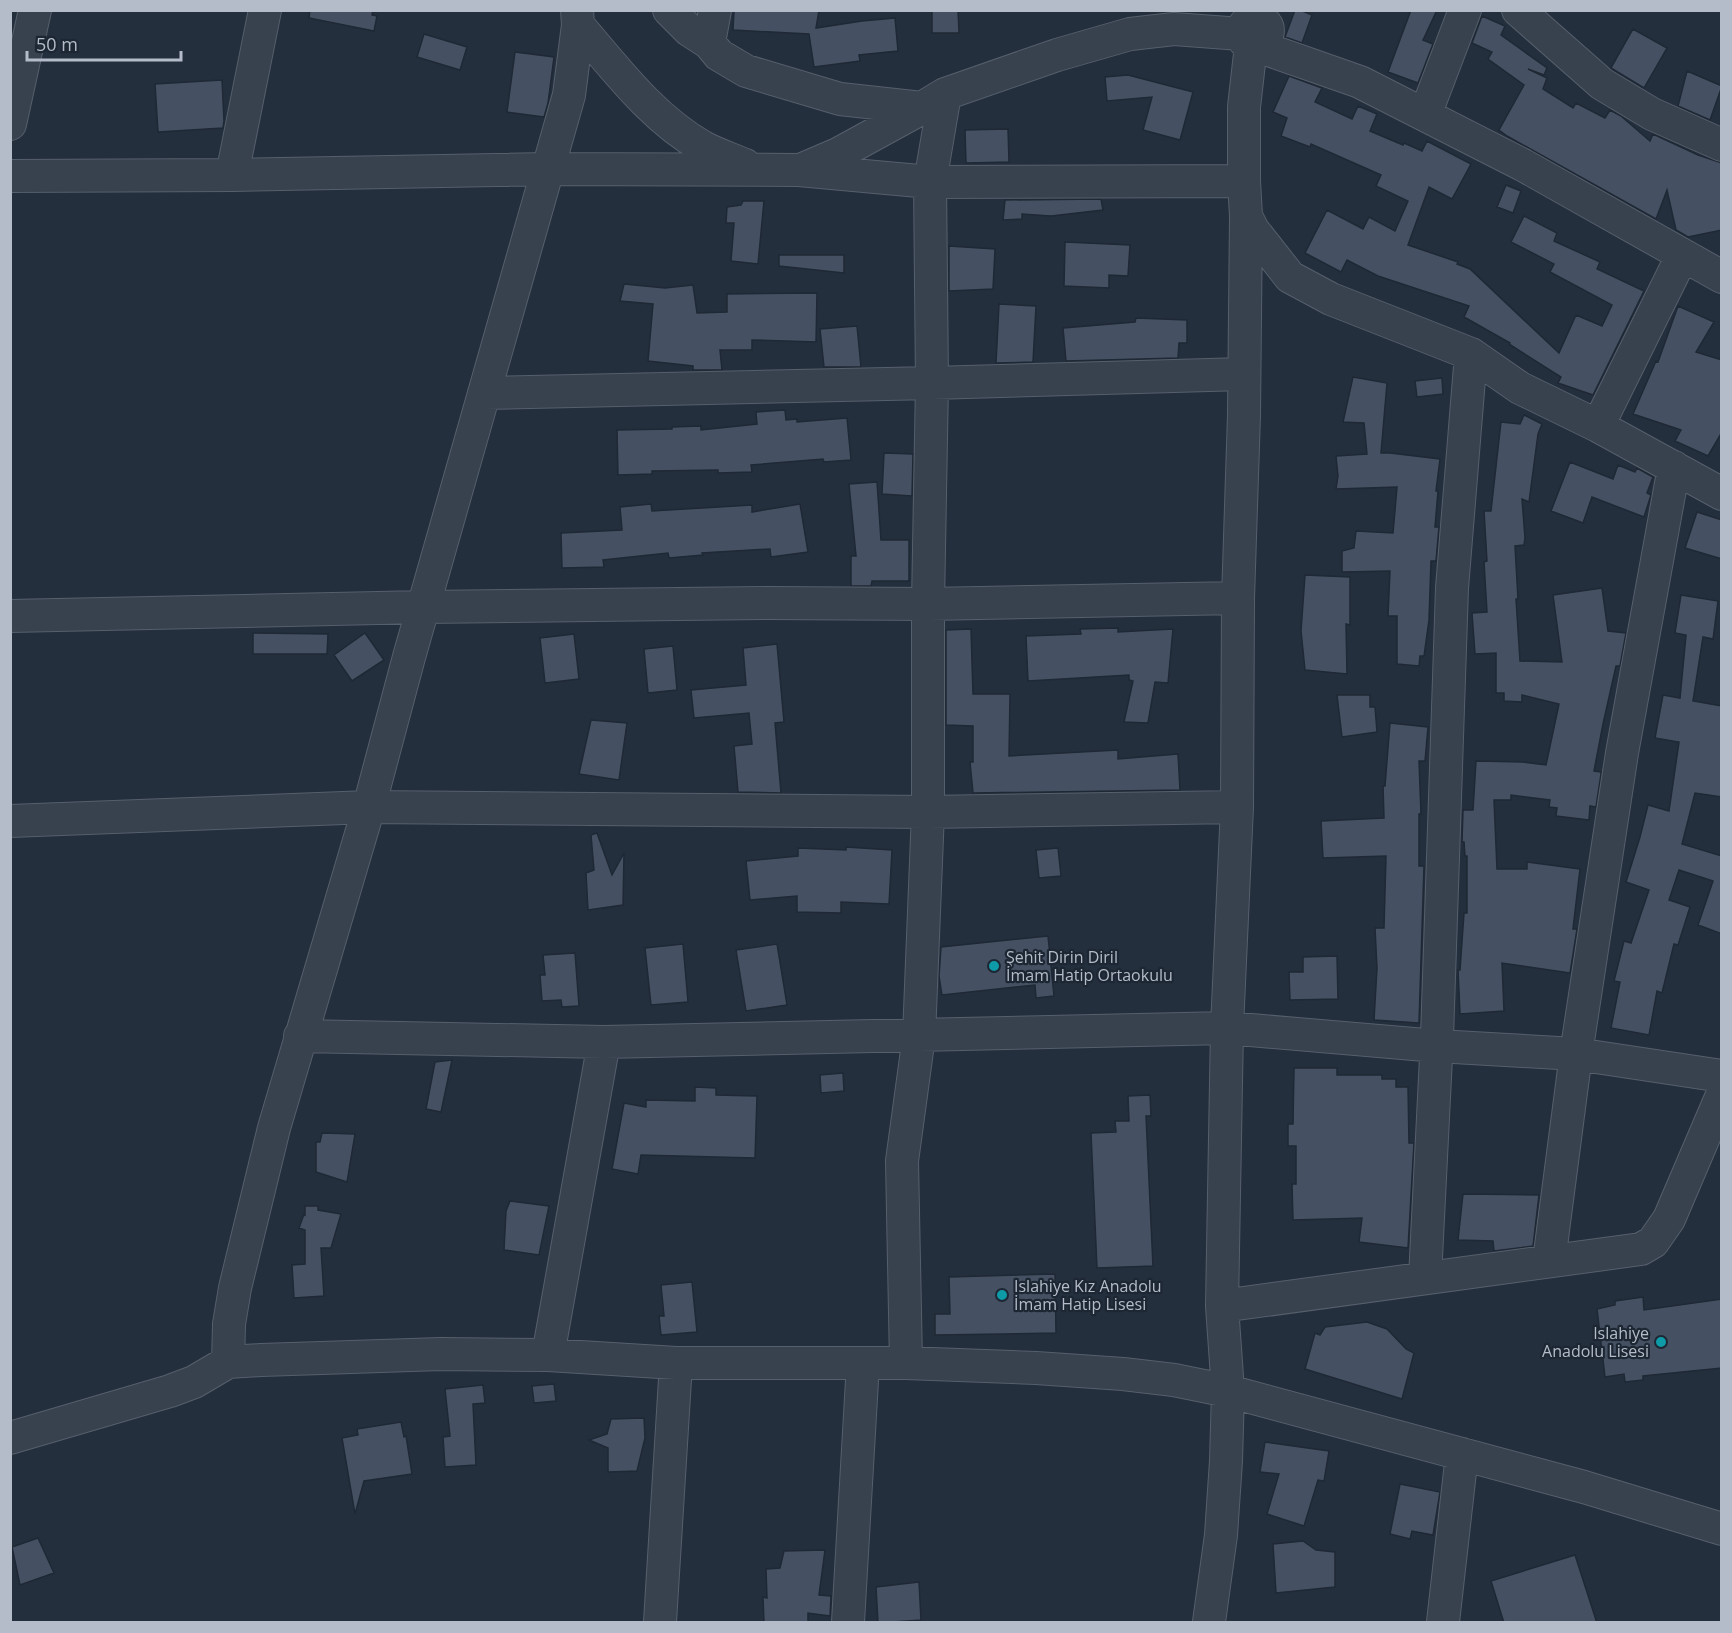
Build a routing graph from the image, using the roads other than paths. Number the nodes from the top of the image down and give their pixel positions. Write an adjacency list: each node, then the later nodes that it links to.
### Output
1 (35, 10): 12 (street)
2 (266, 10): 17 (street)
3 (669, 10): 9 (street)
4 (715, 10): 9 (street)
5 (1465, 10): 11 (street)
6 (1518, 10): 13 (street)
7 (578, 18): 14 (street); 16 (street)
8 (1255, 28): 10 (street); 11 (street); 19 (street)
9 (709, 43): 10 (street)
10 (934, 101): 15 (street); 20 (street)
11 (1425, 115): 22 (street)
12 (10, 124)
13 (1722, 145)
14 (547, 169): 16 (street); 17 (street); 27 (street)
15 (799, 170): 16 (street); 20 (street)
16 (757, 171)
17 (232, 175): 18 (street)
18 (10, 176)
19 (1244, 181): 20 (street); 21 (street)
20 (930, 182): 26 (street)
21 (1246, 216): 24 (street); 25 (street)
22 (1682, 256): 23 (street); 28 (street)
23 (1722, 277)
24 (1471, 354): 28 (street); 43 (street)
25 (1244, 374): 26 (street); 31 (street)
26 (932, 383): 27 (street); 32 (street)
27 (484, 393): 33 (street)
28 (1598, 426): 29 (street)
29 (1674, 467): 30 (street); 44 (street)
30 (1722, 494)
31 (1238, 598): 32 (street); 36 (street)
32 (928, 604): 33 (street); 37 (street)
33 (423, 607): 34 (street); 35 (street)
34 (10, 616)
35 (369, 807): 37 (street); 38 (street); 40 (street)
36 (1237, 807): 37 (street); 39 (street)
37 (928, 812): 41 (street)
38 (10, 821)
39 (1227, 1028): 41 (street); 43 (street); 49 (street)
40 (300, 1036): 42 (street); 51 (street)
41 (919, 1036): 42 (street); 54 (street)
42 (604, 1042): 50 (street)
43 (1437, 1046): 44 (street); 48 (street)
44 (1576, 1054): 45 (street); 47 (street)
45 (1722, 1076)
46 (1722, 1095): 47 (street)
47 (1550, 1261): 48 (street)
48 (1425, 1278): 49 (street)
49 (1222, 1306): 55 (street)
50 (548, 1355): 51 (street); 52 (street)
51 (228, 1362): 56 (street)
52 (676, 1363): 53 (street); 59 (street)
53 (863, 1363): 54 (street); 60 (street)
54 (906, 1363): 55 (street)
55 (1228, 1391): 57 (street); 61 (street)
56 (10, 1438)
57 (1462, 1454): 58 (street); 62 (street)
58 (1722, 1529)
59 (660, 1623)
60 (848, 1623)
61 (1209, 1623)
62 (1443, 1623)

